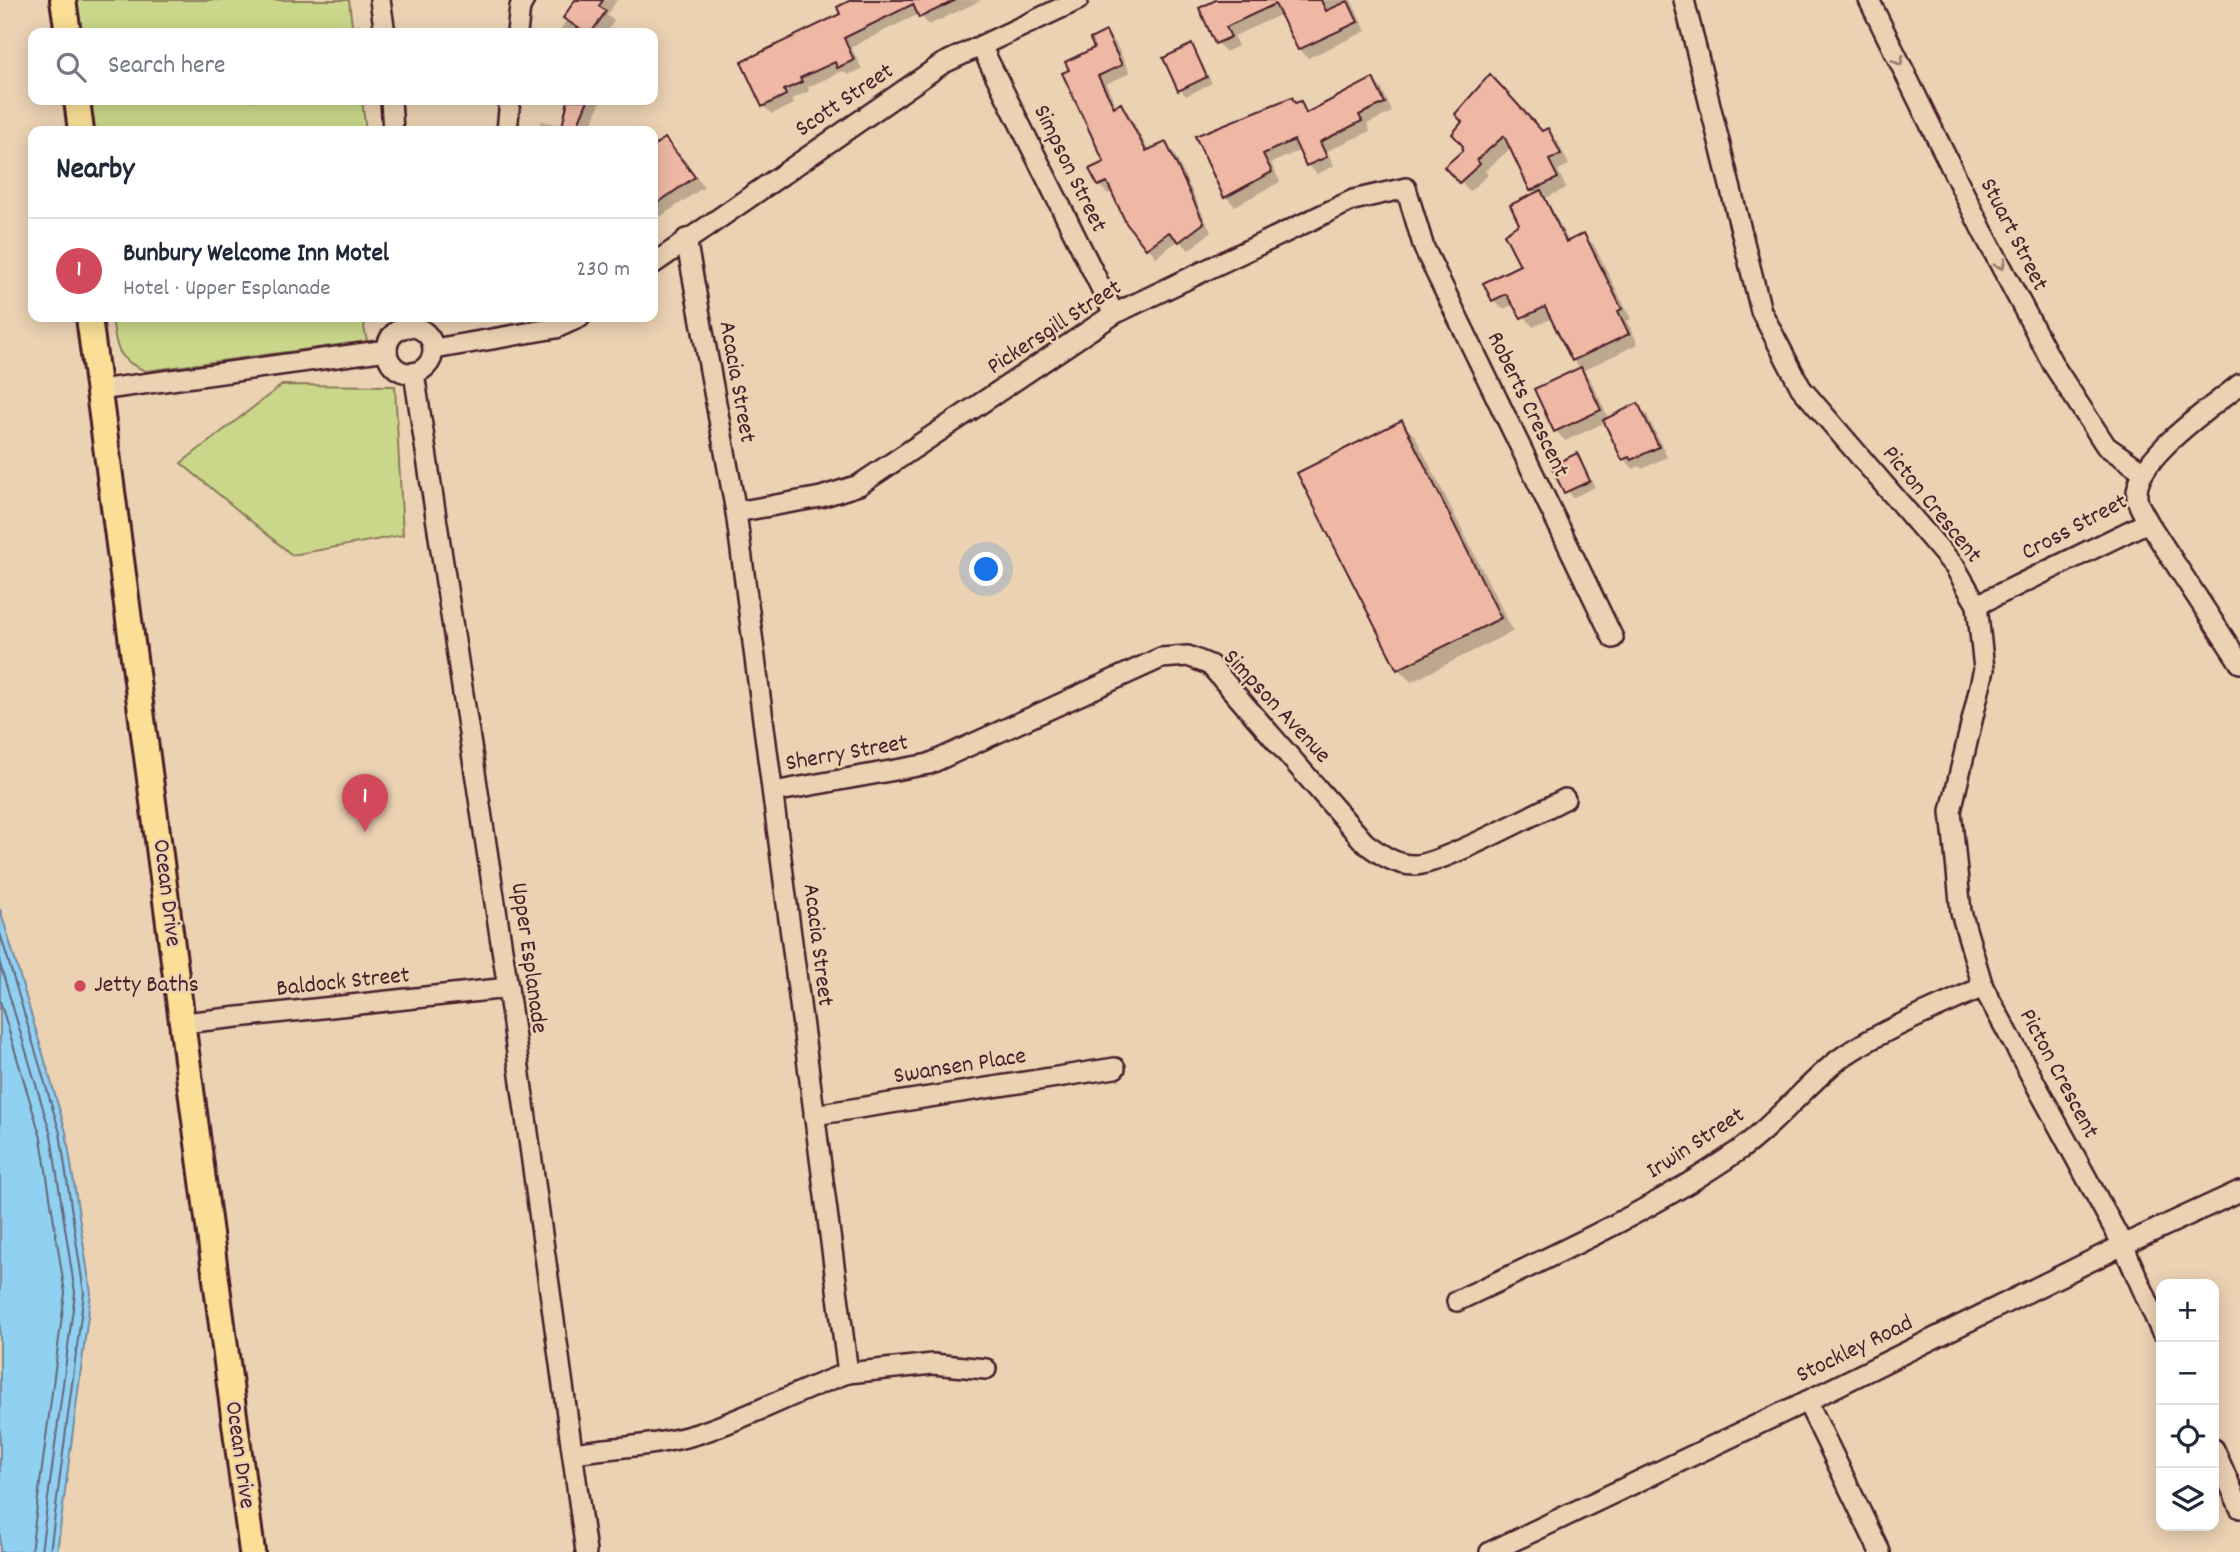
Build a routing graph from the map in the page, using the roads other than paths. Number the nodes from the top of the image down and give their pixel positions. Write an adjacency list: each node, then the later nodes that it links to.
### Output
1 (47, 0): 8 (main road)
2 (63, 0): 9 (main road)
3 (380, 0): 10 (street)
4 (524, 0): 11 (street)
5 (1078, 0): 12 (street, Scott Street)
6 (1684, 0): 37 (street, Picton Crescent)
7 (1869, 0): 34 (street, Stuart Street, one-way to 34)
8 (51, 28)
9 (67, 28)
10 (384, 28)
11 (518, 28)
12 (981, 46): 22 (street, Scott Street); 24 (street, Simpson Street)
13 (61, 105): 17 (main road)
14 (78, 105): 18 (main road)
15 (391, 105): 19 (street)
16 (510, 105): 20 (street)
17 (64, 126)
18 (80, 126)
19 (393, 126)
20 (507, 126)
21 (1406, 188): 24 (street, Pickersgill Street); 38 (street, Roberts Crescent)
22 (686, 239): 23 (street, Scott Street); 35 (street, Acacia Street)
23 (658, 260)
24 (1114, 314): 35 (street, Pickersgill Street)
25 (90, 322): 33 (main road, Ocean Drive)
26 (106, 322): 33 (main road, Ocean Drive)
27 (408, 322): 29 (street); 30 (street)
28 (569, 322): 29 (street)
29 (434, 349): 31 (street)
30 (387, 350): 31 (street); 33 (street)
31 (414, 373): 44 (street, Upper Esplanade)
32 (2240, 384): 34 (street, Cross Street)
33 (107, 389): 45 (main road, Ocean Drive)
34 (2142, 471): 36 (street, Cross Street)
35 (736, 512): 41 (street, Acacia Street)
36 (2148, 522): 37 (street, Cross Street); 39 (street)
37 (1977, 605): 43 (street, Picton Crescent)
38 (1612, 638)
39 (2240, 663)
40 (929, 764): 41 (street, Sherry Street); 42 (street, Simpson Avenue)
41 (773, 792): 47 (street, Acacia Street)
42 (1565, 799)
43 (1983, 987): 49 (street, Picton Crescent); 50 (street, Irwin Street)
44 (508, 988): 45 (street, Baldock Street); 55 (street, Upper Esplanade)
45 (191, 1023): 59 (main road, Ocean Drive); 60 (main road, Ocean Drive)
46 (1115, 1068): 47 (street, Swansen Place)
47 (814, 1115): 53 (street, Acacia Street)
48 (2240, 1191): 49 (street, Stockley Road)
49 (2123, 1245): 51 (street, Picton Crescent); 54 (street, Stockley Road)
50 (1457, 1301)
51 (2156, 1320)
52 (986, 1369): 53 (street)
53 (848, 1373): 55 (street)
54 (1807, 1402): 58 (street, Stockley Road); 62 (street)
55 (574, 1453): 61 (street, Upper Esplanade)
56 (2219, 1460): 57 (street)
57 (2240, 1508)
58 (1493, 1551)
59 (252, 1552)
60 (268, 1552)
61 (586, 1552)
62 (1880, 1552)

